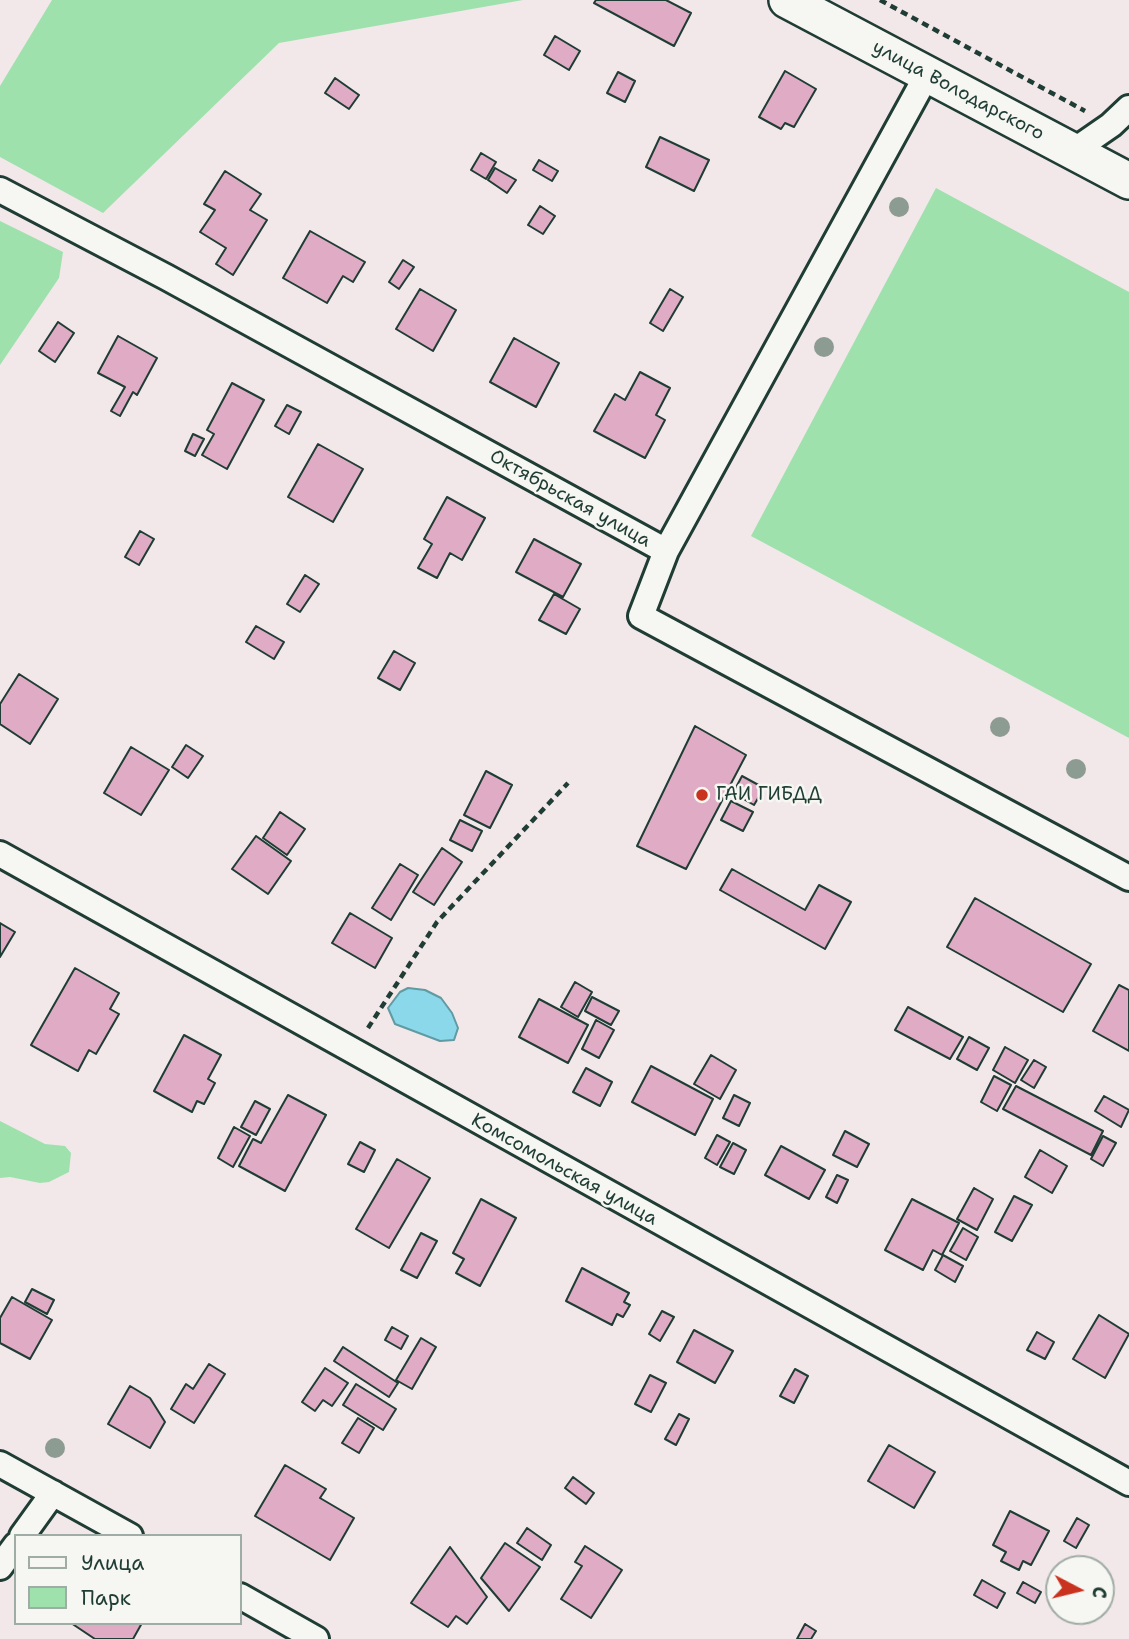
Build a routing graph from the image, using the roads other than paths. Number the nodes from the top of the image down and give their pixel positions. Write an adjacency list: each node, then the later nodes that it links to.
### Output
1 (787, 0): 2 (street, улица Володарского)
2 (928, 73): 4 (street, улица Володарского); 7 (street)
3 (1120, 116): 4 (street)
4 (1072, 152): 5 (street, улица Володарского)
5 (1129, 181)
6 (0, 190): 7 (street, Октябрьская улица)
7 (666, 551): 9 (street, Октябрьская улица)
8 (0, 854): 11 (street, Комсомольская улица)
9 (1129, 878)
10 (0, 1464): 12 (street)
11 (1129, 1483)
12 (53, 1493): 13 (street); 14 (street)
13 (23, 1534)
14 (126, 1534)
15 (14, 1548): 16 (street)
16 (0, 1567)
17 (242, 1597): 18 (street)
18 (317, 1639)

